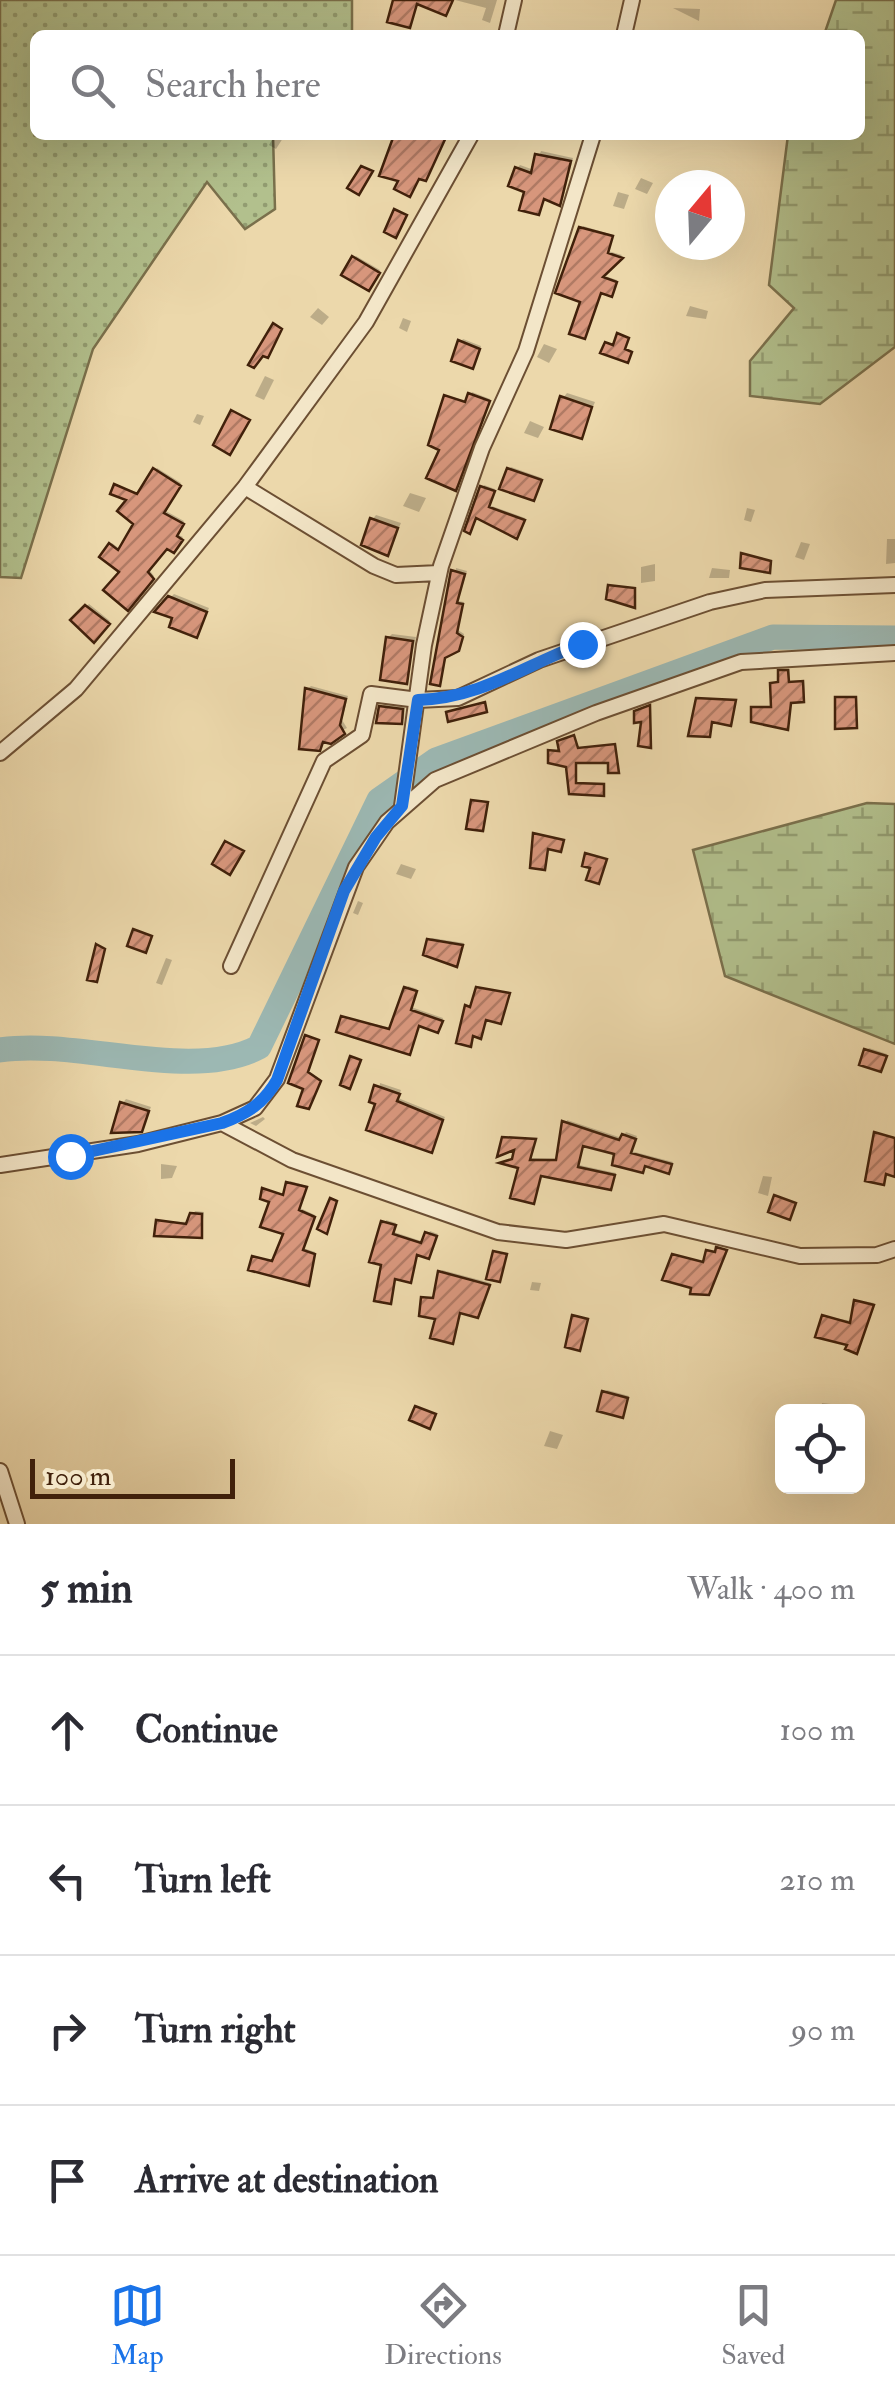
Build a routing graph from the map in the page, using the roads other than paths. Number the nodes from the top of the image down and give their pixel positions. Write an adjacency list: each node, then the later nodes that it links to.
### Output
1 (514, 0): 3 (street)
2 (632, 0): 4 (street)
3 (507, 30)
4 (625, 30)
5 (469, 140): 7 (street)
6 (591, 140): 8 (street)
7 (245, 487): 8 (street); 12 (street)
8 (439, 573): 11 (street)
9 (895, 585): 11 (street)
10 (895, 652): 13 (street)
11 (418, 700): 13 (street); 14 (street)
12 (0, 753)
13 (403, 802): 15 (street)
14 (231, 966)
15 (222, 1123): 16 (street); 17 (street)
16 (0, 1164)
17 (895, 1249)
18 (0, 1471): 19 (street)
19 (17, 1524)

